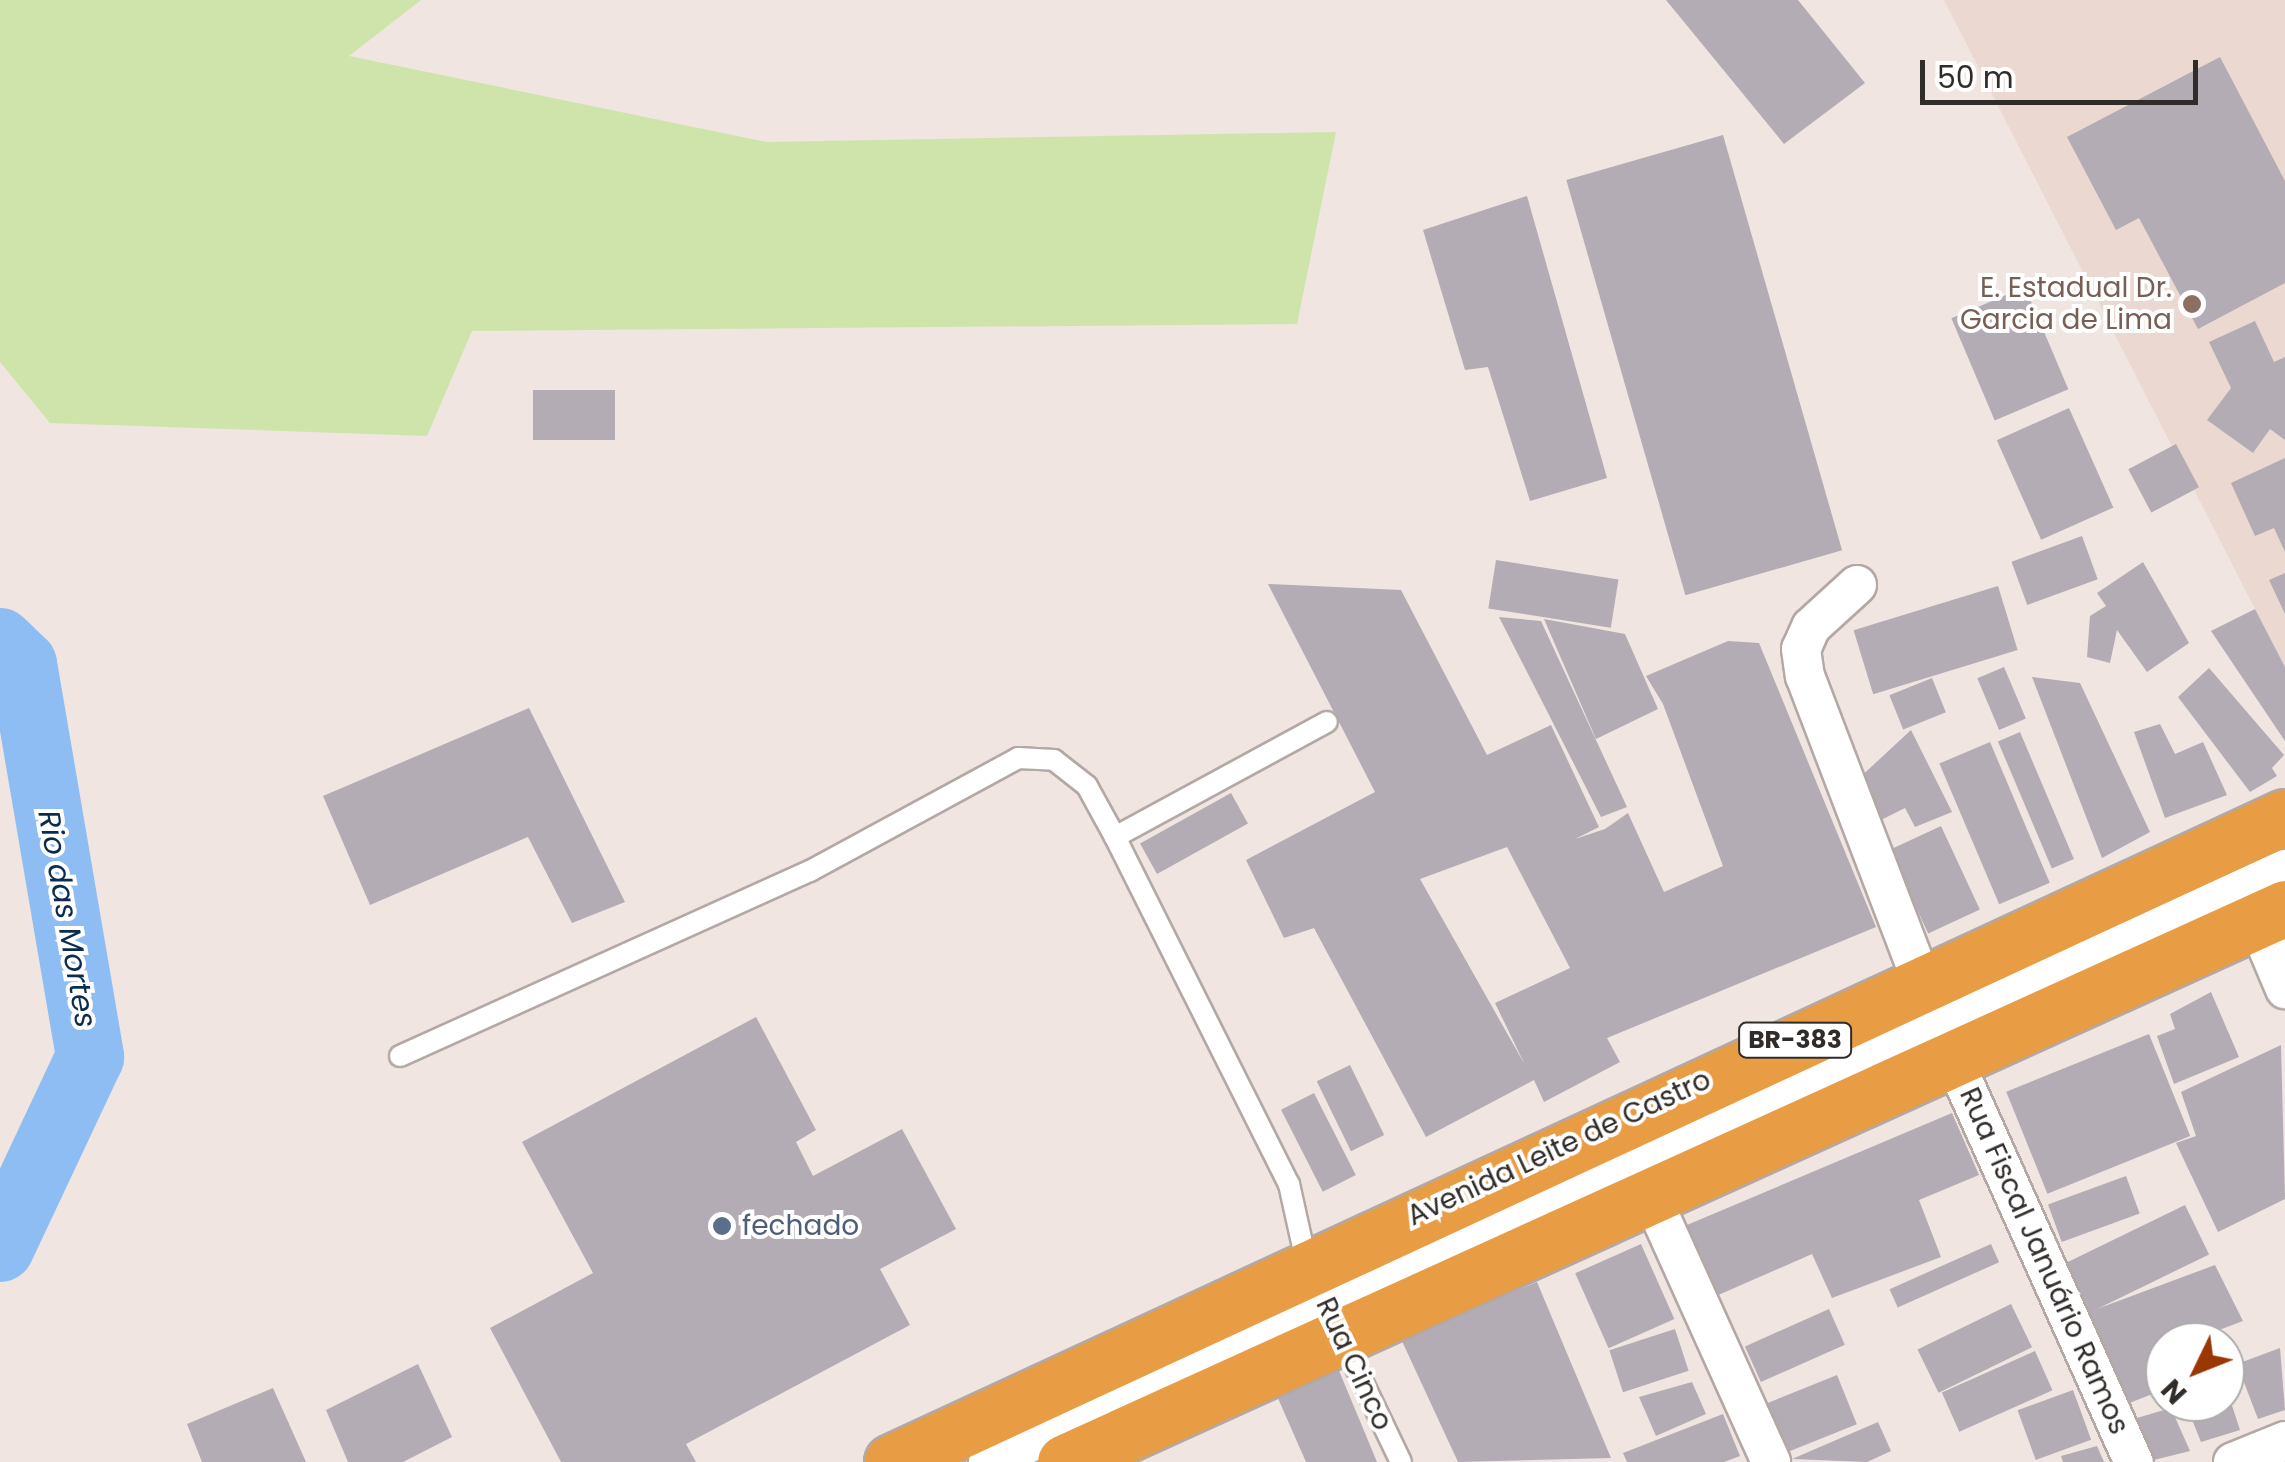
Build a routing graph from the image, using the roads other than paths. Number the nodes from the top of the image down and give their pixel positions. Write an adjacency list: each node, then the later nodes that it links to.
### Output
1 (1857, 585): 8 (street, Rua Fiscal Januário Ramos)
2 (1327, 722): 4 (lane)
3 (2285, 817): 6 (highway, Avenida Leite de Castro / BR-383)
4 (1115, 837): 9 (lane, Rua Cinco); 11 (lane, Rua Cinco)
5 (2285, 868): 6 (street)
6 (2252, 890): 7 (street); 8 (highway, Avenida Leite de Castro / BR-383); 8 (highway, Avenida Leite de Castro / BR-383)
7 (2285, 989)
8 (1938, 1022): 10 (highway, Avenida Leite de Castro / BR-383); 11 (highway, Avenida Leite de Castro / BR-383); 18 (street, Rua Fiscal Januário Ramos)
9 (400, 1056)
10 (1651, 1196): 11 (highway, Avenida Leite de Castro / BR-383); 17 (street)
11 (1325, 1302): 13 (highway, Avenida Leite de Castro / BR-383); 14 (street); 15 (highway, Avenida Leite de Castro / BR-383); 16 (lane, Rua Cinco)
12 (2285, 1441): 19 (street)
13 (892, 1462)
14 (988, 1462)
15 (1065, 1462)
16 (1401, 1462)
17 (1772, 1462)
18 (2134, 1462)
19 (2233, 1462)

